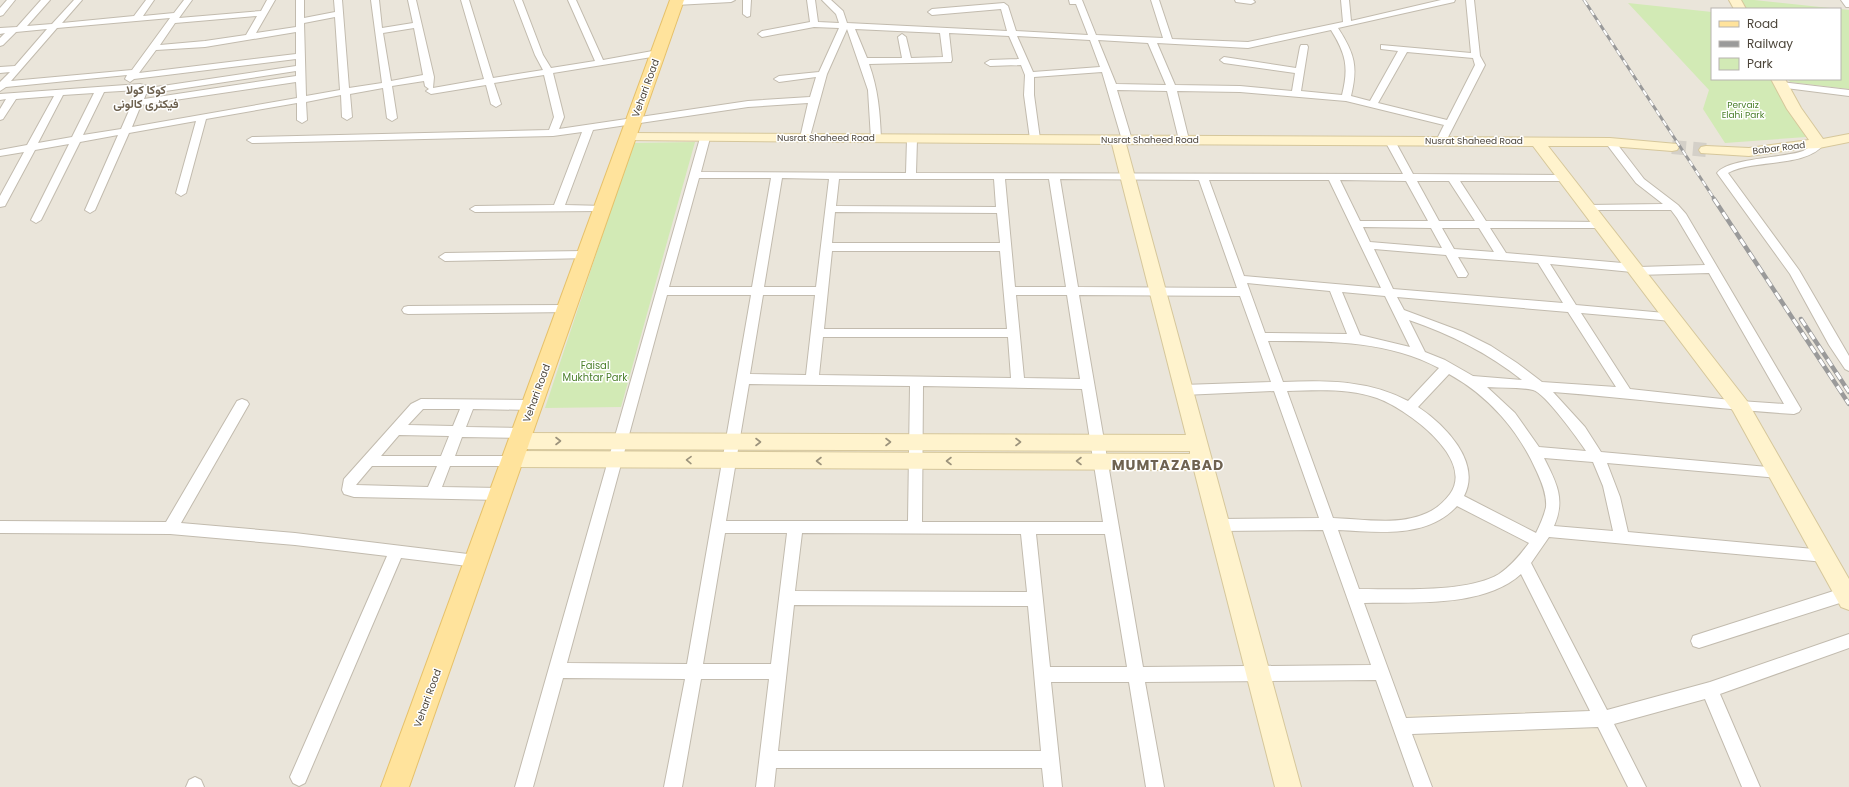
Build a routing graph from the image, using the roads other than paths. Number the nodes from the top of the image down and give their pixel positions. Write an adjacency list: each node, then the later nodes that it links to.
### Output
1 (11, 0): 25 (street); 31 (street)
2 (46, 0): 44 (street)
3 (78, 0): 41 (street)
4 (150, 0): 36 (street)
5 (188, 0): 35 (street)
6 (300, 0): 39 (street)
7 (338, 0): 33 (street)
8 (375, 0): 47 (street)
9 (412, 0): 40 (street)
10 (465, 0): 82 (street)
11 (518, 0): 75 (street)
12 (572, 0): 68 (street)
13 (731, 0): 28 (street)
14 (747, 0): 34 (street)
15 (811, 0): 37 (street)
16 (826, 0): 42 (street)
17 (934, 0): 49 (street)
18 (1090, 0): 27 (street)
19 (1155, 0): 54 (street)
20 (1239, 0): 29 (street)
21 (1344, 0): 38 (street)
22 (1451, 0): 38 (street)
23 (1470, 0): 63 (street)
24 (1845, 0): 30 (street)
25 (0, 1)
26 (273, 1): 32 (street)
27 (1076, 1): 52 (street)
28 (676, 2): 61 (main road, Vehari Road)
29 (1251, 2)
30 (1849, 5)
31 (0, 13)
32 (263, 13): 35 (street); 50 (street)
33 (338, 14): 39 (street); 92 (street)
34 (747, 14)
35 (175, 18): 36 (street); 59 (street)
36 (136, 19): 41 (street)
37 (814, 24): 42 (street); 48 (street)
38 (1347, 24): 43 (street)
39 (300, 25): 50 (street); 62 (street)
40 (418, 25): 47 (street); 80 (street)
41 (53, 26): 44 (street); 71 (street)
42 (847, 26): 46 (street); 66 (street); 78 (street)
43 (1333, 27): 56 (street); 97 (street)
44 (16, 29): 45 (street); 55 (street)
45 (0, 31)
46 (944, 31): 49 (street); 64 (street)
47 (378, 32): 84 (street)
48 (762, 34)
49 (1012, 34): 52 (street); 67 (street)
50 (250, 36): 59 (street)
51 (902, 37): 64 (street)
52 (1095, 38): 53 (street); 72 (street)
53 (1152, 41): 54 (street); 87 (street)
54 (1168, 41): 56 (street)
55 (0, 43)
56 (1248, 45): 70 (street)
57 (1304, 47): 74 (street)
58 (1384, 47): 60 (street)
59 (152, 48): 77 (street)
60 (1404, 50): 63 (street); 102 (street)
61 (658, 53): 68 (street); 111 (main road, Vehari Road)
62 (300, 56): 76 (street); 77 (street)
63 (1476, 56): 109 (street)
64 (908, 60): 66 (street)
65 (1224, 60): 70 (street)
66 (862, 61): 117 (street)
67 (1024, 62): 69 (street); 79 (street)
68 (600, 63): 75 (street)
69 (990, 63)
70 (1244, 66): 74 (street)
71 (16, 68): 73 (street); 85 (street)
72 (1106, 69): 79 (street); 86 (street)
73 (0, 70)
74 (1300, 70): 94 (street)
75 (548, 72): 82 (street); 113 (street)
76 (301, 73): 90 (street); 98 (street); 103 (street)
77 (133, 74): 85 (street); 88 (street)
78 (822, 74): 81 (street); 99 (street)
79 (1030, 75): 119 (street)
80 (429, 77): 82 (street); 84 (street)
81 (779, 79)
82 (489, 80): 101 (street)
83 (1779, 82): 93 (street); 128 (street, Babar Road)
84 (387, 85): 92 (street); 107 (street)
85 (1, 87)
86 (1112, 87): 87 (street); 121 (street)
87 (1171, 87): 94 (street); 122 (street)
88 (123, 88): 89 (street); 90 (street)
89 (100, 91): 91 (street); 123 (street)
90 (142, 92): 103 (street)
91 (60, 93): 95 (street); 130 (street)
92 (345, 93): 98 (street); 106 (street)
93 (1849, 93)
94 (1296, 94): 97 (street)
95 (13, 96): 96 (street); 104 (street)
96 (0, 97)
97 (1346, 98): 102 (street)
98 (303, 100): 105 (street); 108 (street)
99 (814, 100): 111 (street); 115 (street)
100 (202, 102): 103 (street)
101 (496, 104)
102 (1373, 104): 109 (street)
103 (135, 108): 112 (street)
104 (0, 117)
105 (202, 117): 112 (street); 145 (street)
106 (347, 117)
107 (392, 118)
108 (302, 120)
109 (1450, 124): 125 (street)
110 (589, 128): 111 (street); 113 (street); 151 (street)
111 (630, 130): 114 (street, Nusrat Shaheed Road); 148 (main road, Vehari Road)
112 (124, 132): 123 (street); 153 (street)
113 (553, 133): 120 (street)
114 (705, 138): 115 (street, Nusrat Shaheed Road); 133 (street)
115 (806, 138): 117 (street, Nusrat Shaheed Road)
116 (1849, 138): 128 (street)
117 (876, 139): 118 (street, Nusrat Shaheed Road)
118 (912, 139): 119 (street, Nusrat Shaheed Road); 136 (street)
119 (1036, 139): 121 (street, Nusrat Shaheed Road)
120 (252, 140)
121 (1123, 140): 122 (street, Nusrat Shaheed Road); 139 (street)
122 (1184, 140): 124 (street, Nusrat Shaheed Road)
123 (75, 141): 130 (street); 155 (street)
124 (1390, 141): 125 (street, Nusrat Shaheed Road); 142 (street)
125 (1441, 141): 126 (street, Nusrat Shaheed Road)
126 (1537, 142): 127 (street, Nusrat Shaheed Road); 144 (street)
127 (1610, 142): 129 (street, Nusrat Shaheed Road); 147 (street)
128 (1819, 144): 131 (street, Babar Road); 190 (street)
129 (1672, 147)
130 (30, 149): 132 (street); 146 (street)
131 (1706, 150)
132 (0, 153)
133 (695, 175): 134 (street); 173 (street)
134 (777, 175): 135 (street); 174 (street)
135 (834, 176): 136 (street); 152 (street)
136 (911, 176): 137 (street)
137 (999, 176): 138 (street); 154 (street)
138 (1054, 176): 139 (street); 177 (street)
139 (1128, 177): 140 (street); 178 (street)
140 (1203, 177): 141 (street); 171 (street)
141 (1333, 177): 142 (street); 156 (street)
142 (1410, 178): 143 (street); 157 (street)
143 (1453, 178): 144 (street); 158 (street)
144 (1565, 178): 149 (street)
145 (181, 193)
146 (1, 204)
147 (1674, 207): 149 (street); 169 (street)
148 (602, 208): 151 (street); 164 (main road, Vehari Road)
149 (1588, 208): 159 (street)
150 (475, 209): 151 (street)
151 (558, 209)
152 (831, 209): 154 (street); 161 (street)
153 (90, 210)
154 (1002, 210): 162 (street)
155 (36, 220)
156 (1356, 224): 157 (street); 160 (street)
157 (1435, 224): 158 (street); 163 (street)
158 (1482, 224): 159 (street); 165 (street)
159 (1601, 225): 168 (street)
160 (1366, 245): 163 (street); 179 (street)
161 (827, 247): 162 (street); 175 (street)
162 (1005, 247): 176 (street)
163 (1450, 252): 165 (street); 170 (street)
164 (586, 255): 166 (street); 181 (main road, Vehari Road)
165 (1502, 256): 167 (street)
166 (445, 257)
167 (1541, 259): 168 (street); 180 (street)
168 (1635, 269): 169 (street); 184 (street)
169 (1713, 269): 205 (street)
170 (1462, 274)
171 (1242, 286): 172 (street); 178 (street); 187 (street)
172 (1334, 287): 179 (street); 188 (street)
173 (662, 291): 174 (street); 210 (street)
174 (758, 291): 175 (street); 192 (street)
175 (822, 291): 185 (street)
176 (1009, 291): 177 (street); 186 (street)
177 (1072, 291): 178 (street); 197 (street)
178 (1158, 292): 200 (street)
179 (1389, 292): 180 (street); 183 (street)
180 (1571, 308): 184 (street); 201 (street)
181 (567, 309): 182 (street); 204 (main road, Vehari Road)
182 (408, 310)
183 (1400, 313): 189 (street); 199 (street)
184 (1672, 317): 205 (street)
185 (817, 333): 186 (street); 193 (street)
186 (1013, 334): 196 (street)
187 (1261, 338): 188 (street); 198 (street)
188 (1355, 339): 189 (street)
189 (1420, 355): 191 (street)
190 (1849, 366)
191 (1447, 368): 194 (street); 206 (street)
192 (743, 379): 193 (street); 211 (street)
193 (812, 380): 195 (street)
194 (1473, 381): 199 (street); 214 (street)
195 (917, 382): 196 (street); 212 (street)
196 (1018, 383): 197 (street)
197 (1088, 384): 213 (street)
198 (1279, 386): 200 (street); 206 (street); 223 (street)
199 (1539, 386): 201 (street); 216 (street)
200 (1183, 390): 215 (street)
201 (1626, 393): 205 (street)
202 (242, 404): 229 (street)
203 (469, 404): 204 (street); 207 (street); 208 (street)
204 (532, 405): 209 (main road, Vehari Road)
205 (1740, 406): 219 (street)
206 (1409, 408): 222 (street)
207 (396, 430): 208 (street); 217 (street)
208 (458, 432): 209 (street); 218 (street)
209 (516, 449): 210 (street); 218 (street); 221 (main road, Vehari Road)
210 (617, 450): 211 (street); 244 (street)
211 (730, 451): 212 (street); 226 (street)
212 (916, 451): 213 (street); 228 (street)
213 (1098, 452): 215 (street); 231 (street)
214 (1537, 452): 216 (street); 232 (street)
215 (1199, 453): 224 (street)
216 (1597, 457): 219 (street); 233 (street)
217 (368, 461): 218 (street); 220 (street)
218 (446, 461): 220 (street)
219 (1779, 473): 235 (street)
220 (433, 492): 221 (street)
221 (500, 494): 236 (main road, Vehari Road)
222 (1455, 498): 223 (street); 232 (street)
223 (1328, 524): 224 (street); 238 (street)
224 (1218, 525): 248 (street)
225 (0, 527): 229 (street)
226 (718, 527): 227 (street); 245 (street)
227 (795, 527): 228 (street); 240 (street)
228 (915, 527): 230 (street)
229 (170, 528): 234 (street)
230 (1028, 528): 231 (street); 241 (street)
231 (1112, 528): 249 (street)
232 (1542, 536): 233 (street); 237 (street)
233 (1622, 538): 235 (street)
234 (397, 551): 236 (street); 256 (street)
235 (1825, 556): 239 (street)
236 (476, 561): 257 (main road, Vehari Road)
237 (1523, 563): 238 (street); 252 (street)
238 (1354, 596): 247 (street)
239 (1847, 597): 242 (street)
240 (787, 598): 241 (street); 246 (street)
241 (1035, 599): 250 (street)
242 (1699, 641)
243 (1849, 641): 251 (street)
244 (556, 670): 245 (street); 258 (street)
245 (694, 672): 246 (street); 259 (street)
246 (778, 672): 255 (street)
247 (1382, 672): 248 (street); 253 (street)
248 (1258, 673): 249 (street); 263 (street)
249 (1136, 674): 250 (street); 262 (street)
250 (1042, 675): 254 (street)
251 (1710, 690): 252 (street); 266 (street)
252 (1603, 719): 253 (street); 265 (street)
253 (1401, 726): 264 (street)
254 (1050, 759): 255 (street); 261 (street)
255 (768, 760): 260 (street)
256 (299, 777)
257 (395, 787)
258 (524, 787)
259 (673, 787)
260 (765, 787)
261 (1053, 787)
262 (1155, 787)
263 (1288, 787)
264 (1423, 787)
265 (1637, 787)
266 (1751, 787)

